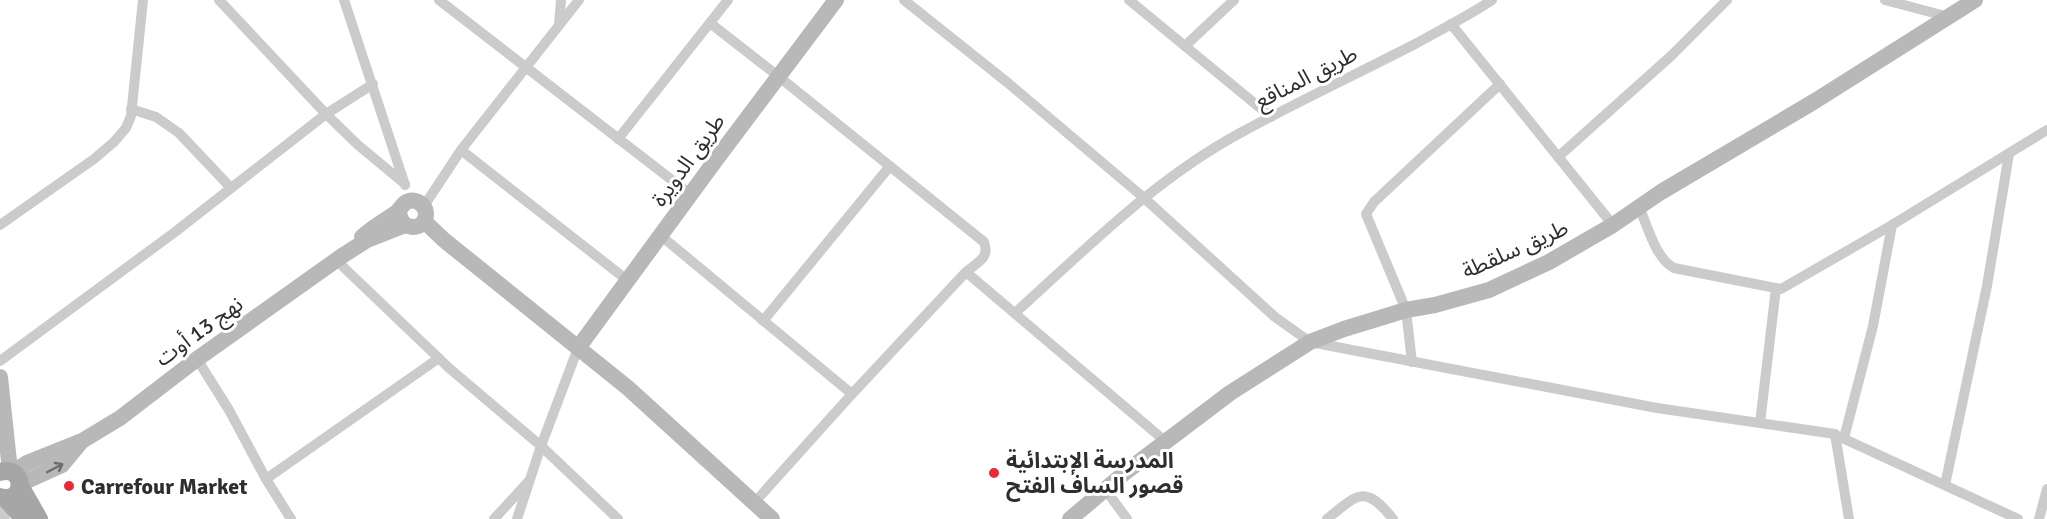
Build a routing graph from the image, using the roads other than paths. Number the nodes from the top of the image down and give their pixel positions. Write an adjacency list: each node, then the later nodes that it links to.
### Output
1 (143, 0): 25 (street)
2 (219, 0): 26 (street)
3 (344, 0): 23 (street)
4 (439, 0): 21 (street)
5 (561, 0): 19 (street)
6 (579, 0): 19 (street)
7 (836, 0): 22 (street, طريق الدويرة)
8 (904, 0): 36 (street)
9 (1129, 0): 20 (street)
10 (1234, 0): 20 (street)
11 (1492, 0): 18 (street, طريق المناقع)
12 (1727, 0): 32 (street)
13 (1885, 0): 16 (street)
14 (1975, 0): 16 (street, طريق سلقطة)
15 (724, 1): 17 (street)
16 (1948, 17): 37 (street, طريق سلقطة)
17 (710, 23): 22 (street); 29 (street)
18 (1451, 24): 24 (street); 27 (street, طريق المناقع)
19 (559, 25): 21 (street)
20 (1185, 46): 27 (street)
21 (525, 68): 29 (street); 30 (street)
22 (778, 76): 33 (street); 35 (street, طريق الدويرة)
23 (373, 84): 26 (street); 38 (street)
24 (1500, 84): 32 (street); 47 (street)
25 (131, 109): 34 (street); 39 (street)
26 (326, 114): 34 (street); 38 (street)
27 (1271, 117): 36 (street, طريق المناقع)
28 (2047, 130): 31 (street)
29 (618, 139): 35 (street)
30 (460, 150): 38 (street); 45 (street)
31 (2009, 154): 41 (street); 65 (street)
32 (1558, 157): 40 (street)
33 (890, 166): 44 (street); 49 (street)
34 (231, 188): 54 (street)
35 (690, 194): 42 (street, طريق الدويرة)
36 (1143, 197): 48 (street, طريق المناقع); 50 (street)
37 (1639, 207): 40 (street, طريق سلقطة); 46 (street)
38 (411, 208): 43 (street, نهج 13 أوت); 51 (street)
39 (0, 225)
40 (1613, 225): 47 (street, طريق سلقطة)
41 (1892, 225): 46 (street); 59 (street)
42 (660, 235): 45 (street, طريق الدويرة); 49 (street)
43 (339, 258): 52 (street); 53 (street, نهج 13 أوت)
44 (966, 272): 48 (street); 57 (street)
45 (627, 280): 51 (street, طريق الدويرة)
46 (1776, 288): 58 (street)
47 (1406, 310): 50 (street, طريق سلقطة); 55 (street)
48 (1015, 313): 60 (street)
49 (763, 321): 57 (street)
50 (1310, 342): 55 (street); 60 (street, طريق سلقطة)
51 (578, 348): 61 (street); 69 (street)
52 (439, 358): 61 (street); 63 (street)
53 (197, 359): 62 (street, نهج 13 أوت); 63 (street)
54 (0, 361)
55 (1412, 362): 58 (street)
56 (0, 377): 62 (street)
57 (852, 394): 69 (street)
58 (1760, 423): 59 (street)
59 (1840, 436): 65 (street); 82 (street)
60 (1166, 441): 66 (street, طريق سلقطة)
61 (540, 446): 64 (street); 76 (street)
62 (10, 475): 68 (main road); 72 (main road)
63 (266, 479): 73 (street)
64 (530, 480): 74 (street); 75 (street)
65 (1945, 485): 83 (street)
66 (1105, 489): 78 (street, طريق سلقطة); 79 (street)
67 (2047, 489): 84 (street)
68 (2, 500): 70 (street); 71 (main road)
69 (754, 503): 77 (street)
70 (5, 519)
71 (24, 519)
72 (39, 519)
73 (291, 519)
74 (494, 519)
75 (518, 519)
76 (618, 519)
77 (772, 519)
78 (1070, 519)
79 (1127, 519)
80 (1327, 519): 81 (street)
81 (1393, 519)
82 (1849, 519)
83 (2018, 519)
84 (2039, 519)

